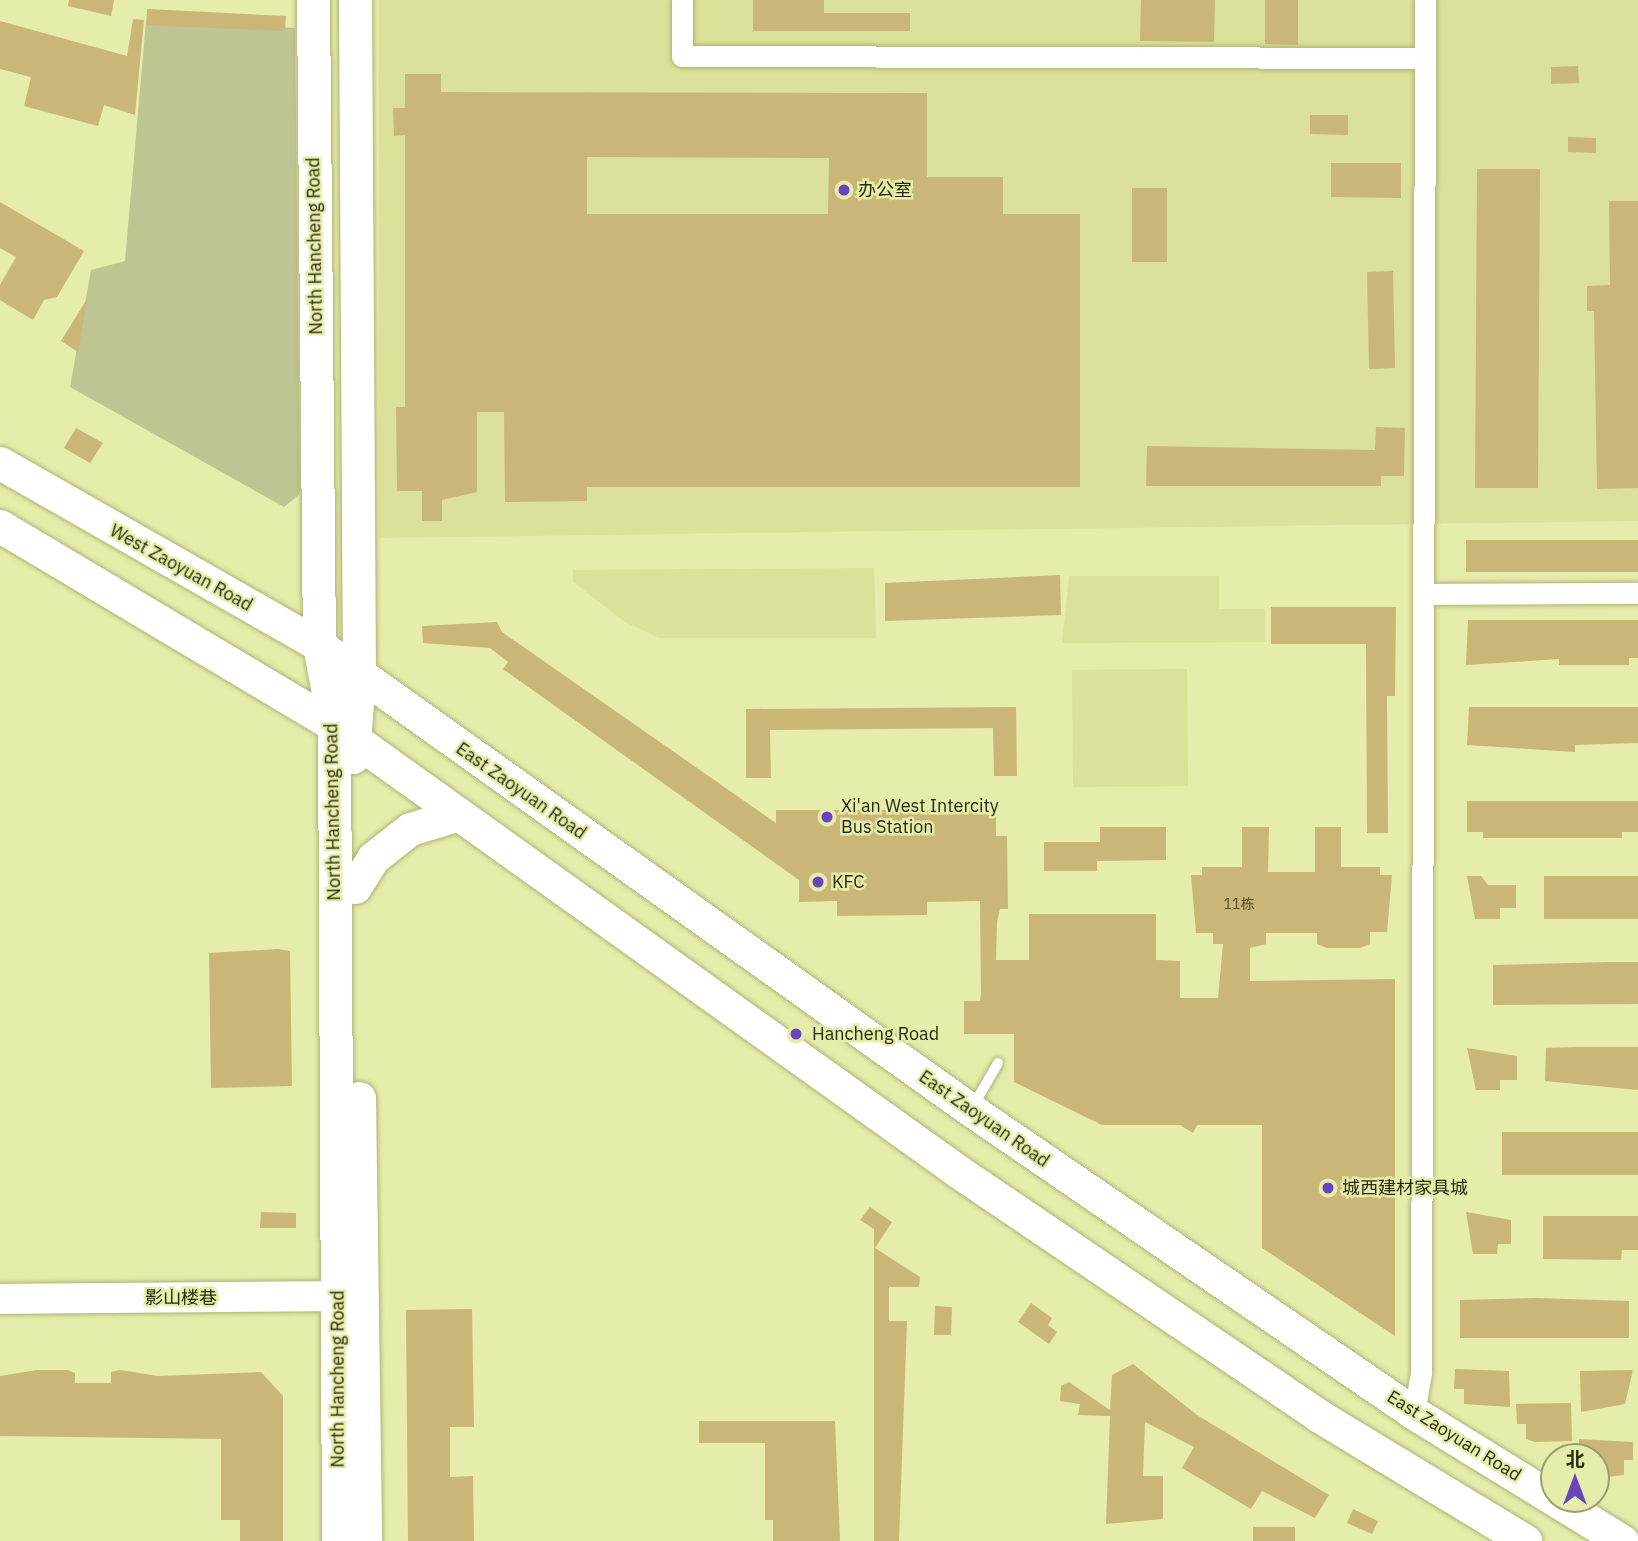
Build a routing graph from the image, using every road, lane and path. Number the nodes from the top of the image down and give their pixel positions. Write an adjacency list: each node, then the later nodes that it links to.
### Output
1 (313, 0): 10 (main road, North Hancheng Road)
2 (355, 0): 11 (main road)
3 (682, 0): 5 (street)
4 (1425, 0): 5 (street)
5 (1425, 58): 9 (street)
6 (0, 463): 10 (main road, West Zaoyuan Road)
7 (0, 526): 12 (main road)
8 (1638, 593): 9 (street)
9 (1425, 594): 19 (street)
10 (319, 645): 11 (main road, West Zaoyuan Road); 12 (main road, North Hancheng Road)
11 (359, 676): 12 (main road); 16 (main road, East Zaoyuan Road)
12 (343, 733): 13 (main road); 14 (main road, North Hancheng Road); 17 (main road, North Hancheng Road)
13 (453, 816): 14 (main road); 22 (main road)
14 (355, 887): 17 (main road, North Hancheng Road)
15 (998, 1063): 16 (lane)
16 (971, 1110): 19 (main road, East Zaoyuan Road)
17 (350, 1296): 18 (street, 影山楼巷); 20 (main road, North Hancheng Road); 21 (main road, North Hancheng Road)
18 (0, 1298)
19 (1414, 1413): 23 (main road, East Zaoyuan Road)
20 (338, 1541)
21 (365, 1541)
22 (1525, 1541)
23 (1622, 1541)

